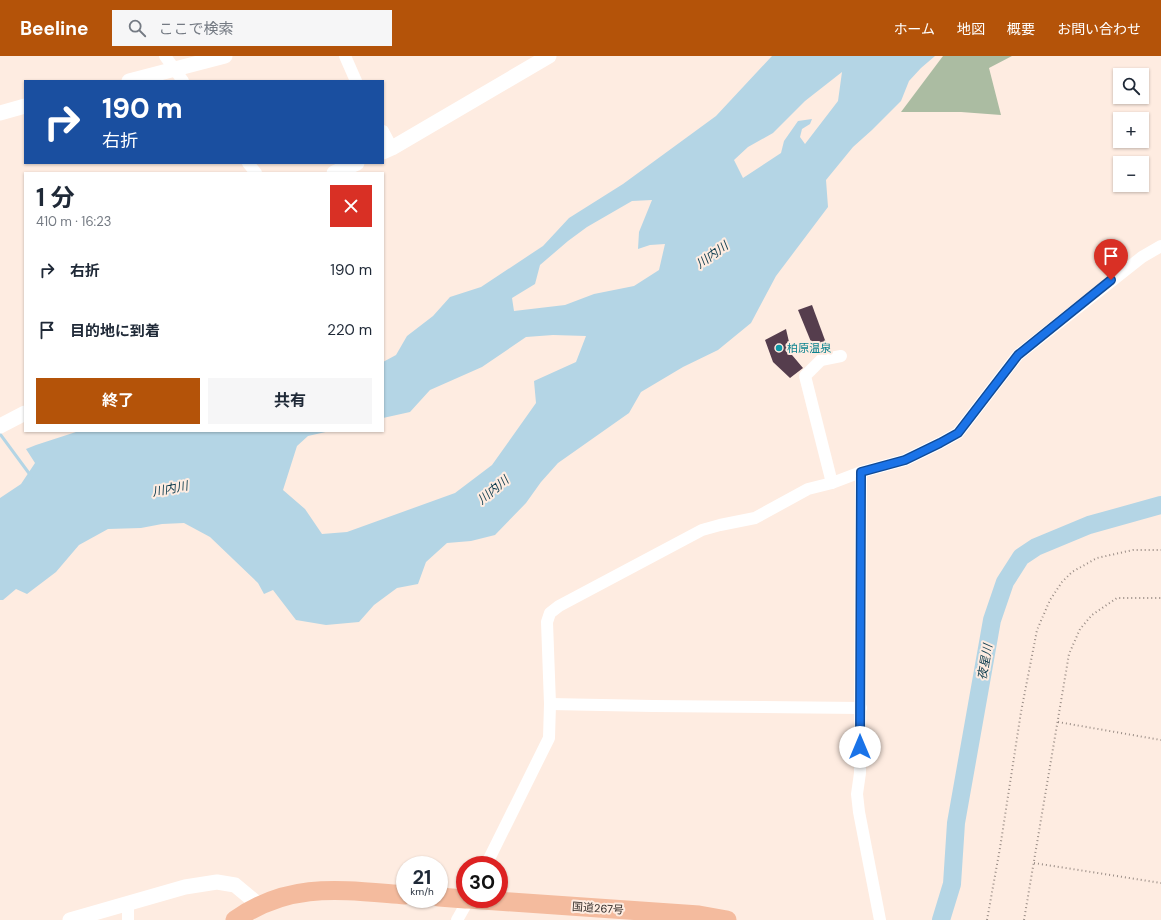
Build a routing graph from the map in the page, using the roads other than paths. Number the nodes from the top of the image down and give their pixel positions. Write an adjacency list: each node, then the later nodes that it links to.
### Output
1 (165, 56): 5 (street)
2 (226, 56): 5 (street)
3 (345, 56): 7 (street)
4 (549, 56): 11 (street)
5 (179, 75): 6 (street)
6 (137, 80)
7 (356, 80)
8 (24, 106): 9 (street)
9 (0, 113)
10 (384, 135): 11 (street)
11 (388, 150)
12 (249, 164): 14 (street)
13 (355, 164): 15 (street)
14 (255, 172)
15 (336, 172)
16 (1161, 246): 20 (street)
17 (841, 356): 21 (street)
18 (24, 414): 19 (street)
19 (0, 426)
20 (861, 472): 21 (street); 23 (street)
21 (832, 483): 22 (street)
22 (550, 704): 23 (street); 24 (street)
23 (861, 708): 35 (street)
24 (490, 856)
25 (396, 894): 28 (highway)
26 (508, 902): 34 (highway, 国道267号)
27 (128, 903): 28 (street); 30 (street); 31 (street)
28 (259, 905): 32 (highway)
29 (464, 908): 33 (street)
30 (70, 920)
31 (128, 920)
32 (236, 920)
33 (457, 920)
34 (727, 920)
35 (880, 920)

